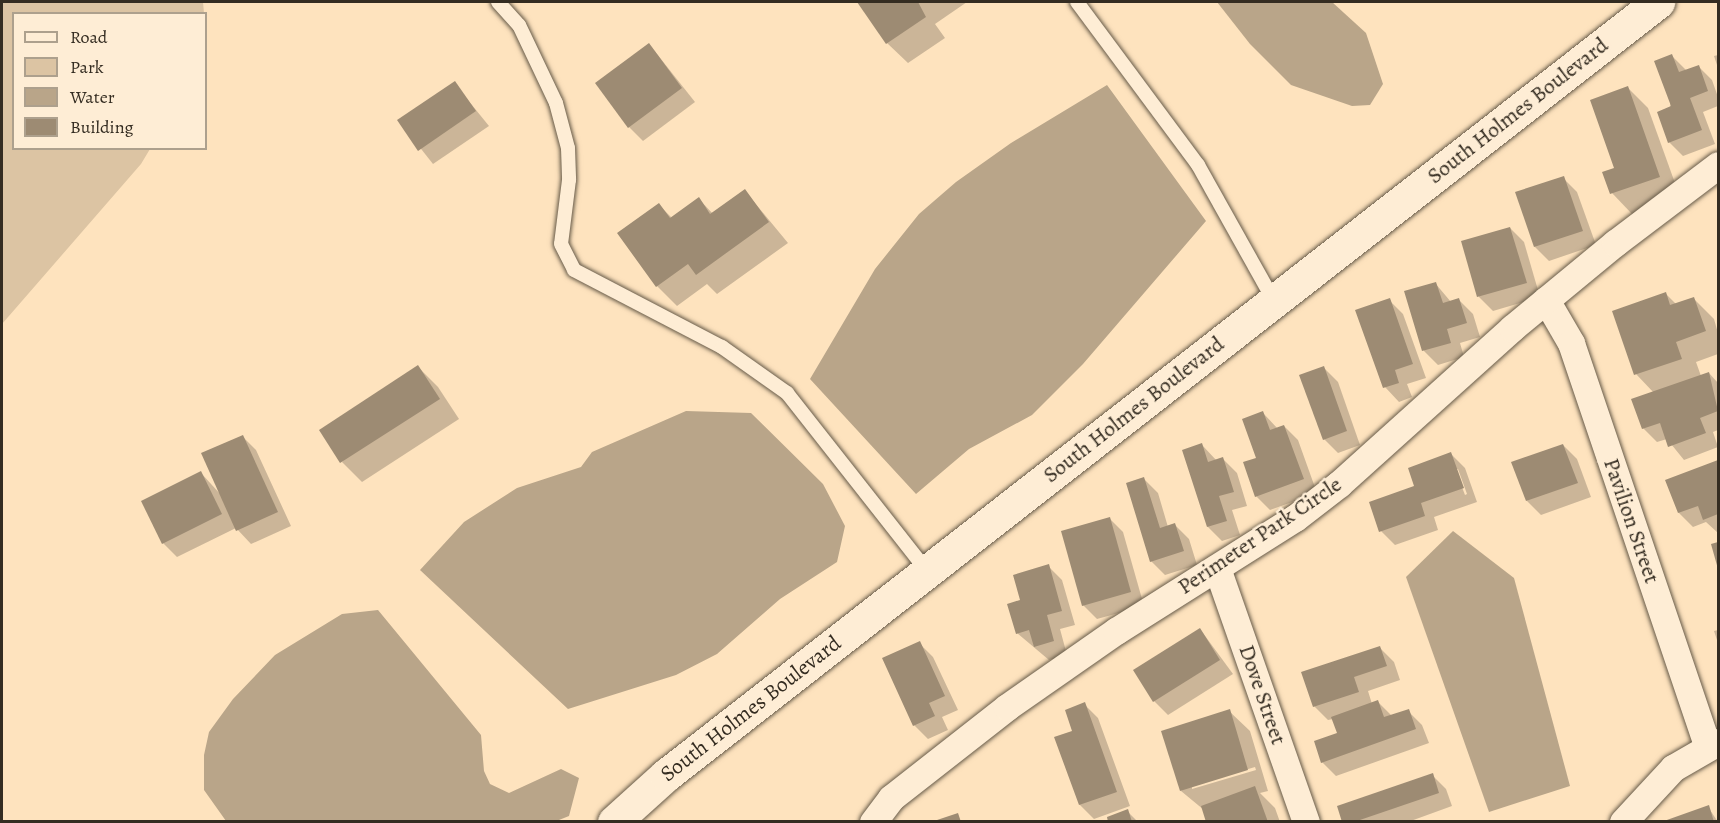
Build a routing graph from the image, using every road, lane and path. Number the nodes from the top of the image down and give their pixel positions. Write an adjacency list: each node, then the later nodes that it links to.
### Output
1 (498, 2): 8 (lane)
2 (1077, 2): 6 (lane)
3 (1658, 2): 6 (main road, South Holmes Boulevard)
4 (1719, 165): 5 (street, Perimeter Park Circle)
5 (1546, 300): 7 (street, Perimeter Park Circle); 9 (street, Pavilion Street)
6 (1274, 301): 8 (main road, South Holmes Boulevard)
7 (1217, 568): 11 (street, Perimeter Park Circle); 12 (street, Dove Street)
8 (927, 571): 10 (main road, South Holmes Boulevard)
9 (1713, 743): 13 (street)
10 (614, 822)
11 (873, 822)
12 (1306, 822)
13 (1623, 822)

